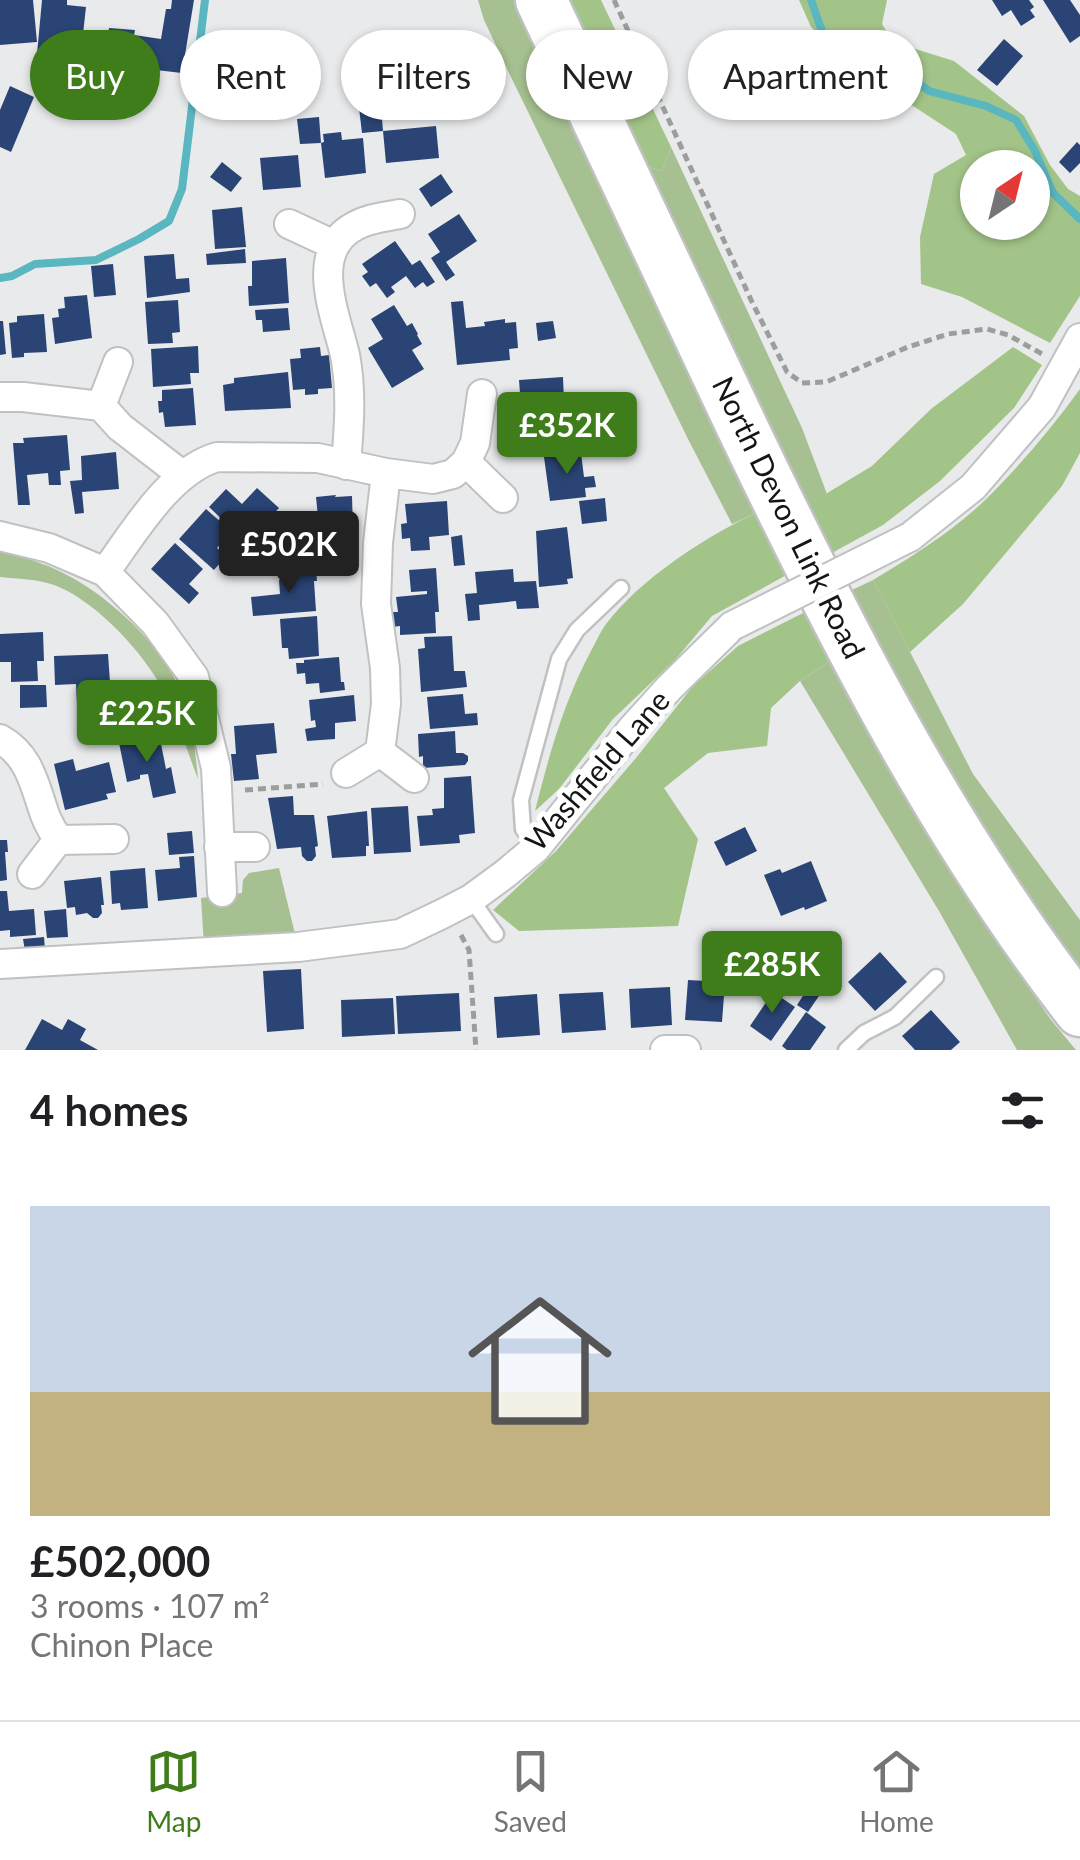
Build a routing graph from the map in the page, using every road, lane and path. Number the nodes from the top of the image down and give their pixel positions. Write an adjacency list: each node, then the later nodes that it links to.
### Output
1 (541, 0): 37 (highway, North Devon Link Road)
2 (614, 0): 8 (path)
3 (400, 214): 5 (street)
4 (289, 224): 5 (street)
5 (334, 245): 13 (street)
6 (1080, 338): 8 (street, Washfield Lane)
7 (118, 362): 11 (street)
8 (1064, 367): 29 (street, Washfield Lane, bridge)
9 (482, 394): 12 (street)
10 (0, 397): 11 (street)
11 (101, 406): 15 (street)
12 (466, 462): 14 (street); 16 (street)
13 (346, 465): 14 (street); 15 (street)
14 (386, 474): 21 (street)
15 (182, 475): 18 (street)
16 (503, 498)
17 (0, 536): 18 (street)
18 (104, 572): 24 (street)
19 (621, 588): 29 (lane)
20 (0, 739): 26 (street)
21 (380, 752): 22 (street); 23 (street)
22 (346, 773): 24 (path)
23 (414, 778)
24 (217, 792): 27 (street)
25 (114, 839): 26 (street)
26 (58, 840): 30 (street)
27 (220, 847): 28 (street); 31 (street)
28 (255, 848)
29 (536, 848): 32 (street, Washfield Lane)
30 (32, 874)
31 (222, 892)
32 (471, 899): 33 (street, Washfield Lane); 34 (lane)
33 (442, 914): 35 (street, Washfield Lane); 38 (path)
34 (496, 934)
35 (0, 964)
36 (936, 978): 41 (lane)
37 (1080, 1011)
38 (476, 1050)
39 (665, 1050): 40 (street)
40 (686, 1050)
41 (846, 1050)

